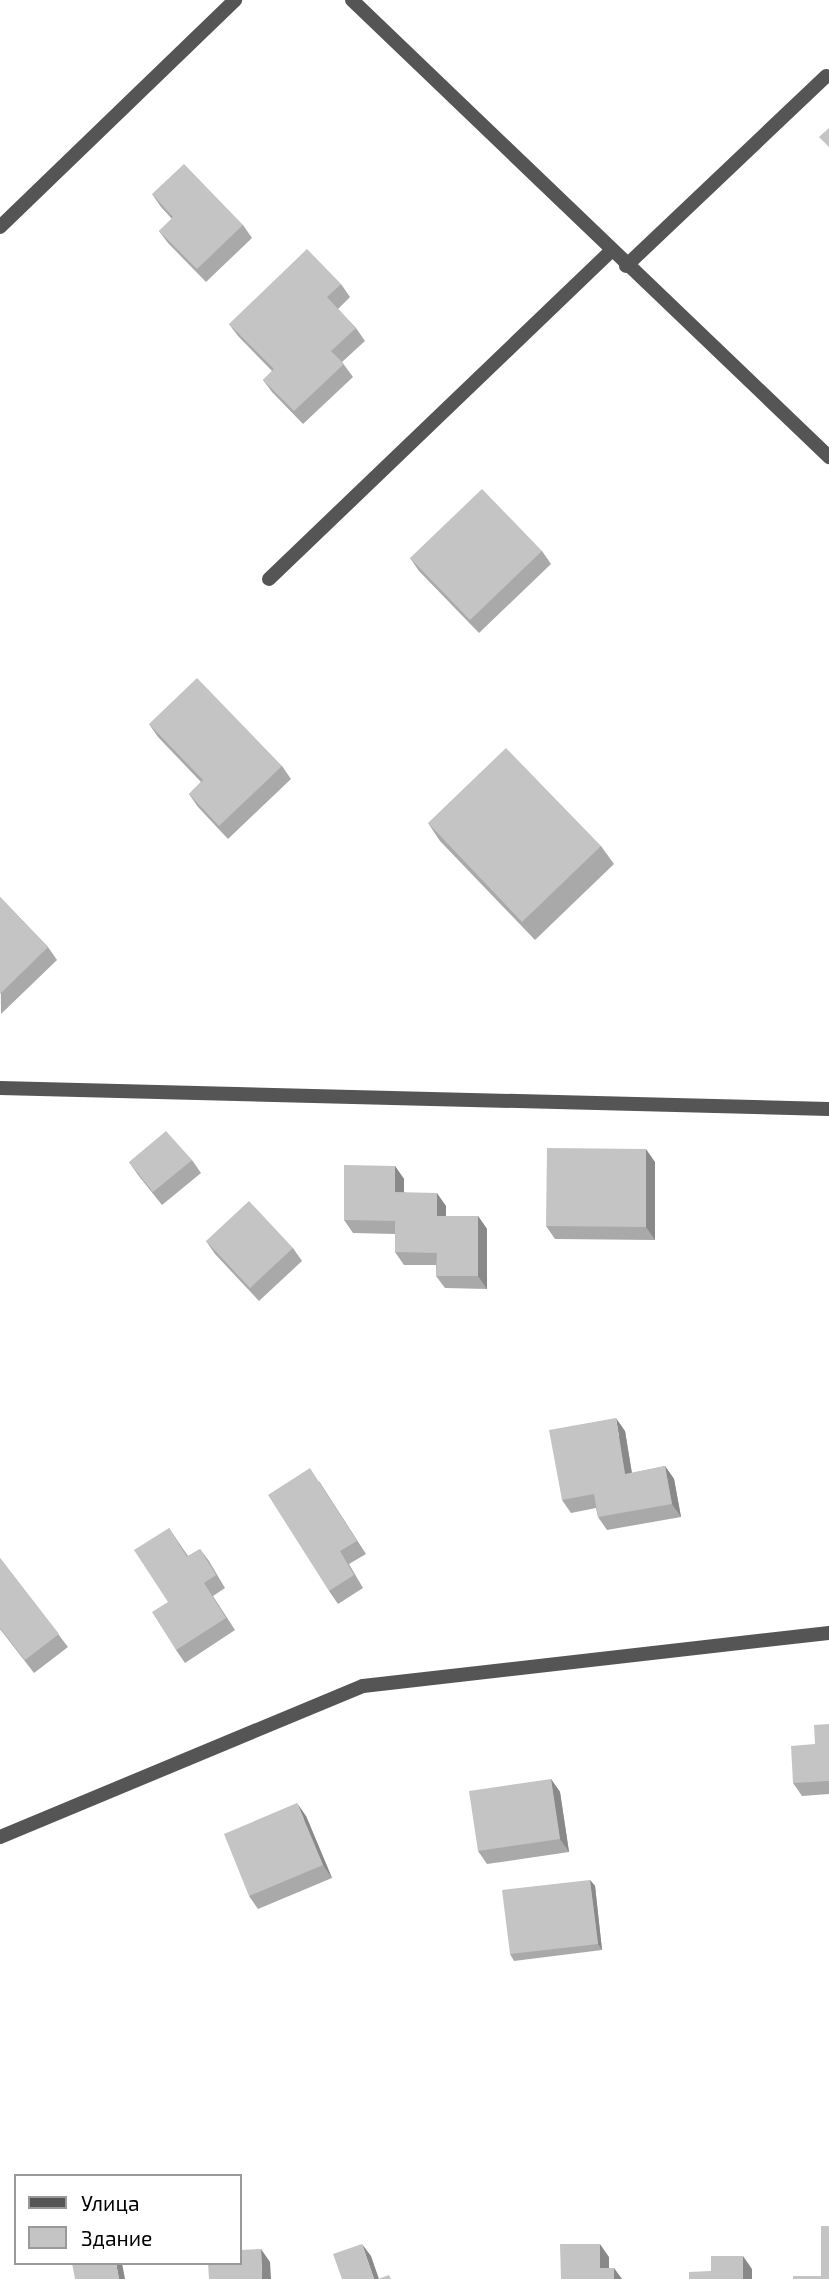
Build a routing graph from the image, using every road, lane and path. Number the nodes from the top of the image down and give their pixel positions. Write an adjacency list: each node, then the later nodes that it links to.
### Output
1 (235, 0): 4 (street)
2 (352, 0): 5 (street)
3 (826, 76): 6 (street)
4 (0, 228)
5 (610, 252): 6 (street); 8 (street)
6 (626, 266): 7 (street)
7 (829, 457)
8 (269, 579)
9 (0, 1088): 10 (street)
10 (829, 1109)
11 (829, 1633): 12 (street)
12 (0, 1837)

